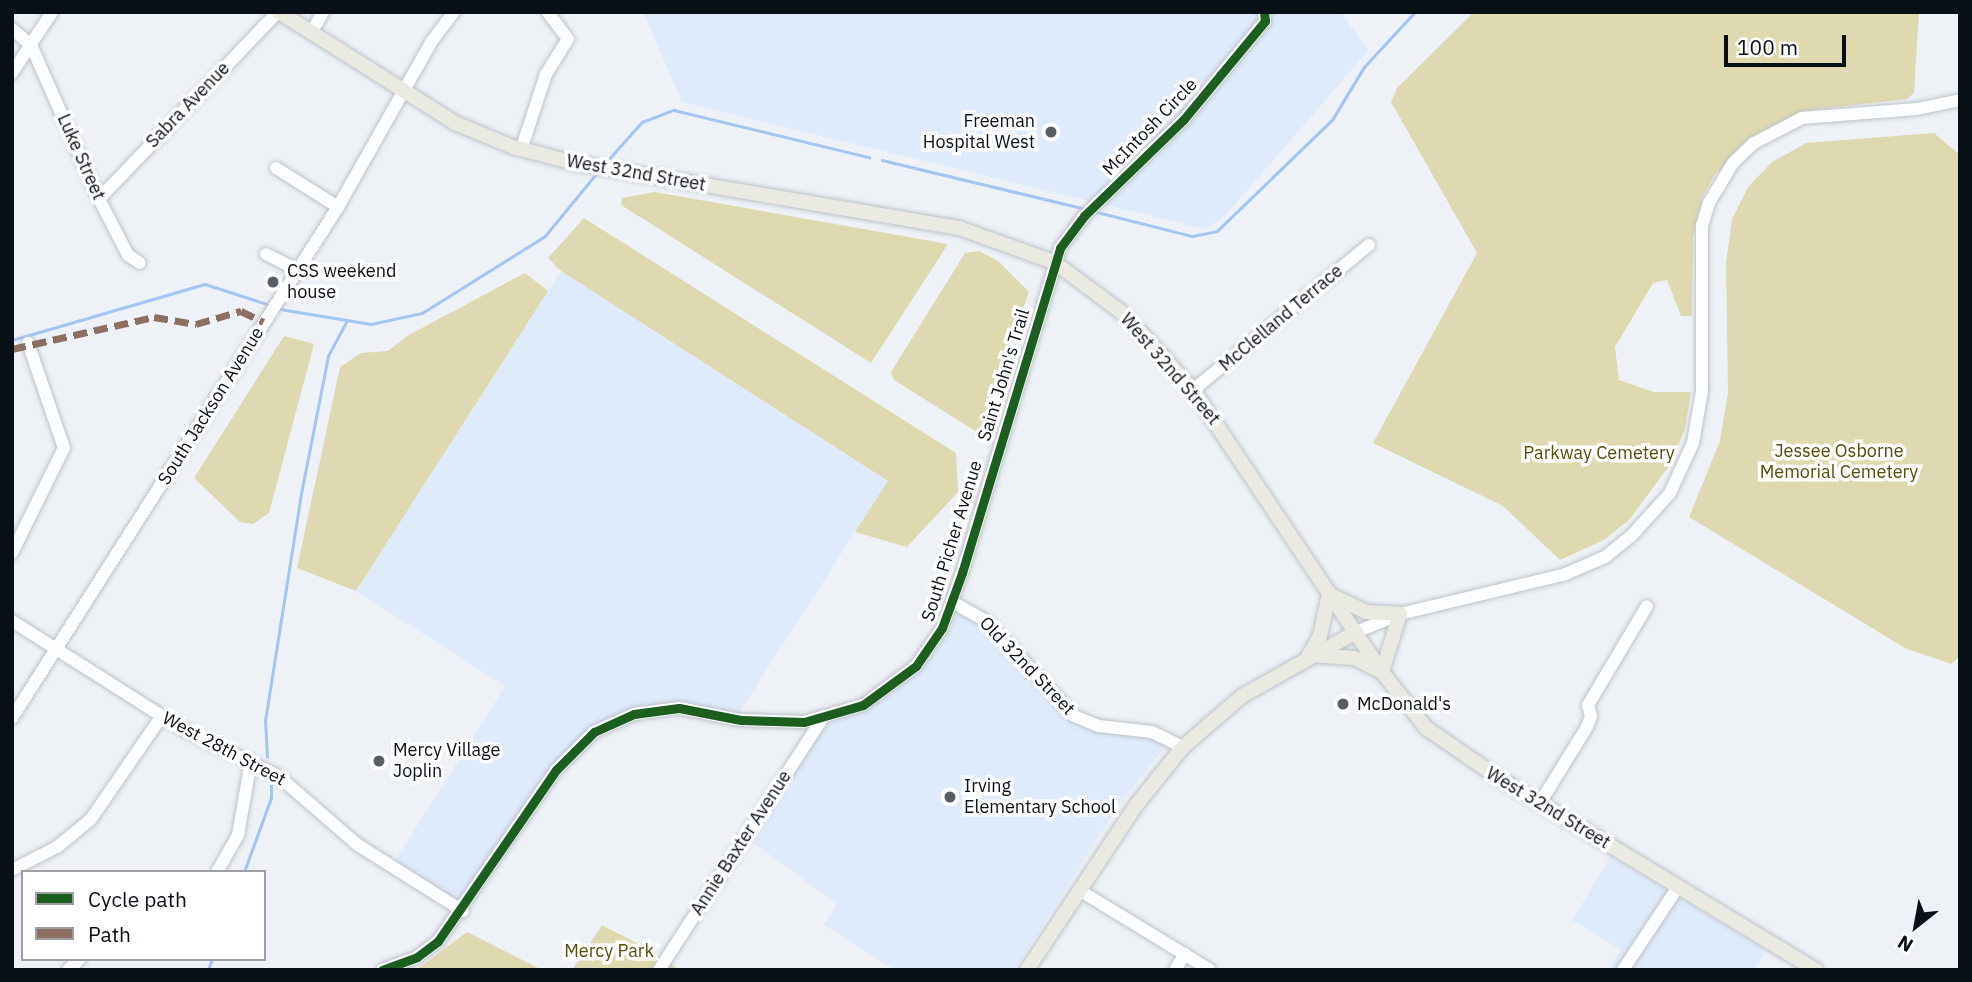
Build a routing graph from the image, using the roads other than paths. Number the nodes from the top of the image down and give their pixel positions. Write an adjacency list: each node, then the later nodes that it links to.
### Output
1 (52, 12): 9 (street)
2 (278, 12): 8 (main road, West 32nd Street); 15 (street, Sabra Avenue)
3 (323, 12): 8 (street)
4 (454, 12): 11 (street)
5 (548, 12): 13 (street)
6 (1264, 12): 19 (street, McIntosh Circle)
7 (12, 29): 9 (street)
8 (311, 33): 11 (main road, West 32nd Street)
9 (31, 44): 10 (street); 15 (street, Luke Street)
10 (12, 73)
11 (403, 91): 13 (main road, West 32nd Street); 16 (street, South Jackson Avenue)
12 (1960, 100): 28 (street)
13 (521, 150): 19 (main road, West 32nd Street)
14 (276, 168): 16 (street)
15 (99, 198): 20 (street, Luke Street)
16 (338, 207): 21 (street, South Jackson Avenue)
17 (1368, 245): 23 (street, McClelland Terrace)
18 (266, 254): 21 (street)
19 (1054, 262): 23 (main road, West 32nd Street); 26 (street, South Picher Avenue)
20 (140, 263)
21 (298, 270): 31 (street, South Jackson Avenue)
22 (29, 343): 24 (street)
23 (1193, 390): 25 (main road, West 32nd Street)
24 (12, 553)
25 (1329, 594): 28 (main road); 30 (main road, West 32nd Street); 32 (main road)
26 (952, 602): 34 (street, South Picher Avenue); 37 (street, Old 32nd Street)
27 (1647, 606): 39 (street)
28 (1400, 614): 30 (street); 33 (main road)
29 (12, 621): 31 (street, West 28th Street)
30 (1356, 632): 32 (main road); 33 (main road, West 32nd Street)
31 (54, 652): 35 (street, West 28th Street); 36 (street, South Jackson Avenue)
32 (1309, 655): 33 (main road); 37 (main road)
33 (1382, 672): 39 (main road, West 32nd Street)
34 (823, 716): 44 (street, South Picher Avenue); 47 (street, Annie Baxter Avenue)
35 (161, 717): 38 (street, West 28th Street); 40 (street)
36 (12, 718)
37 (1183, 747): 43 (main road)
38 (251, 761): 41 (street); 44 (street, West 28th Street)
39 (1540, 803): 42 (main road, West 32nd Street)
40 (12, 870)
41 (218, 870)
42 (1678, 887): 51 (street); 52 (main road, West 32nd Street)
43 (1079, 890): 45 (street); 48 (main road)
44 (463, 911): 46 (street, South Picher Avenue)
45 (1185, 954): 49 (street); 50 (street)
46 (382, 970)
47 (659, 970)
48 (1027, 970)
49 (1175, 970)
50 (1210, 970)
51 (1623, 970)
52 (1816, 970)

